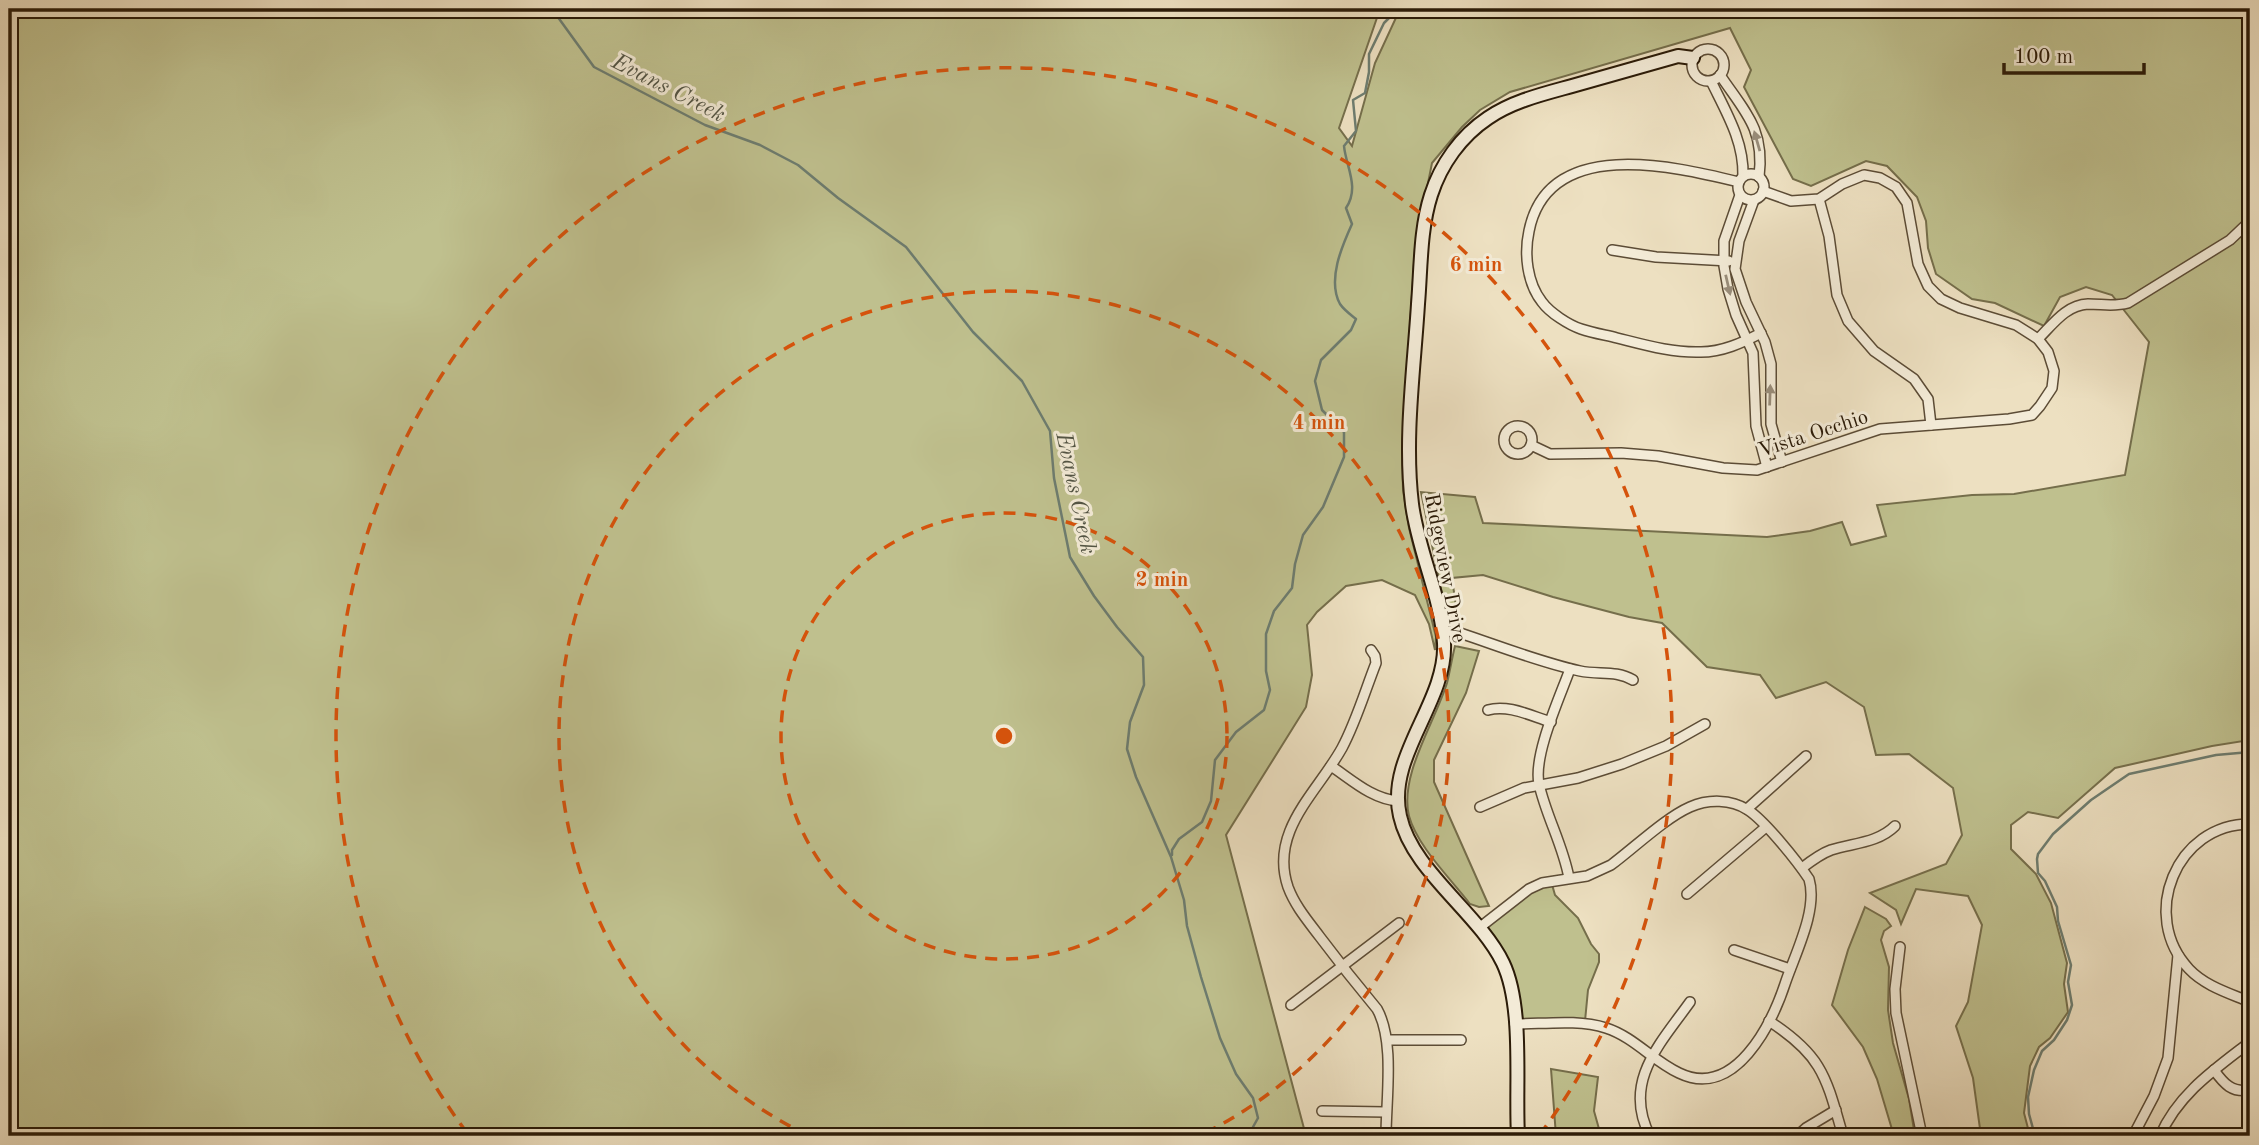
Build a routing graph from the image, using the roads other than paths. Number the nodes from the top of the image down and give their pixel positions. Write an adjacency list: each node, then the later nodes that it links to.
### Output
1 (1693, 58): 2 (street); 3 (street); 23 (street, Ridgeview Drive)
2 (1720, 75): 3 (street); 4 (street)
3 (1711, 81): 5 (street)
4 (1742, 107): 5 (street); 6 (street, one-way to 4)
5 (1728, 116): 7 (street)
6 (1759, 177): 7 (street); 8 (street)
7 (1741, 179): 9 (street); 18 (street)
8 (1763, 191): 10 (street); 11 (street)
9 (1740, 195): 11 (street); 14 (street)
10 (1819, 199): 17 (street); 19 (street)
11 (1754, 200): 15 (street)
12 (2250, 221): 17 (street)
13 (1612, 250): 14 (street)
14 (1724, 261): 15 (street); 18 (street, one-way to 18)
15 (1736, 261): 16 (street)
16 (1761, 333): 18 (street); 21 (street, one-way to 16)
17 (2038, 339): 19 (street, Vista Occhio)
18 (1747, 340): 22 (street)
19 (1931, 425): 21 (street, Vista Occhio)
20 (1531, 445): 22 (street, Vista Occhio)
21 (1782, 462): 22 (street, Vista Occhio)
22 (1767, 467)
23 (1442, 631): 25 (street); 33 (street, Ridgeview Drive)
24 (1371, 650): 31 (street)
25 (1570, 668): 26 (street); 28 (street)
26 (1633, 680)
27 (1488, 710): 28 (street)
28 (1551, 722): 32 (street)
29 (1705, 724): 32 (street)
30 (1807, 756): 35 (street)
31 (1331, 766): 33 (street); 47 (street)
32 (1539, 785): 34 (street); 40 (street)
33 (1398, 801): 43 (street, Ridgeview Drive)
34 (1479, 807)
35 (1747, 809): 38 (street); 40 (street)
36 (2250, 824): 46 (street)
37 (1895, 826): 39 (street)
38 (1766, 827): 39 (street); 41 (street)
39 (1802, 868): 48 (street)
40 (1569, 878): 43 (street)
41 (1687, 894)
42 (1399, 923): 47 (street)
43 (1479, 928): 53 (street, Ridgeview Drive)
44 (1900, 947): 68 (street)
45 (1734, 950): 48 (street)
46 (2178, 955): 50 (street); 69 (street)
47 (1342, 966): 51 (street); 54 (street)
48 (1790, 969): 52 (street)
49 (1690, 1002): 57 (street)
50 (2250, 1002)
51 (1291, 1005)
52 (1769, 1021): 57 (street); 60 (street)
53 (1515, 1024): 57 (street); 64 (street, Ridgeview Drive)
54 (1387, 1040): 55 (street); 62 (street)
55 (1461, 1040)
56 (2250, 1042): 58 (street)
57 (1653, 1055): 65 (street)
58 (2214, 1070): 59 (street); 70 (street)
59 (2250, 1090)
60 (1836, 1110): 66 (street); 67 (street)
61 (1322, 1111): 62 (street)
62 (1386, 1112): 63 (street)
63 (1386, 1136)
64 (1518, 1136)
65 (1650, 1136)
66 (1797, 1136)
67 (1843, 1136)
68 (1922, 1136)
69 (2133, 1136)
70 (2160, 1136)

